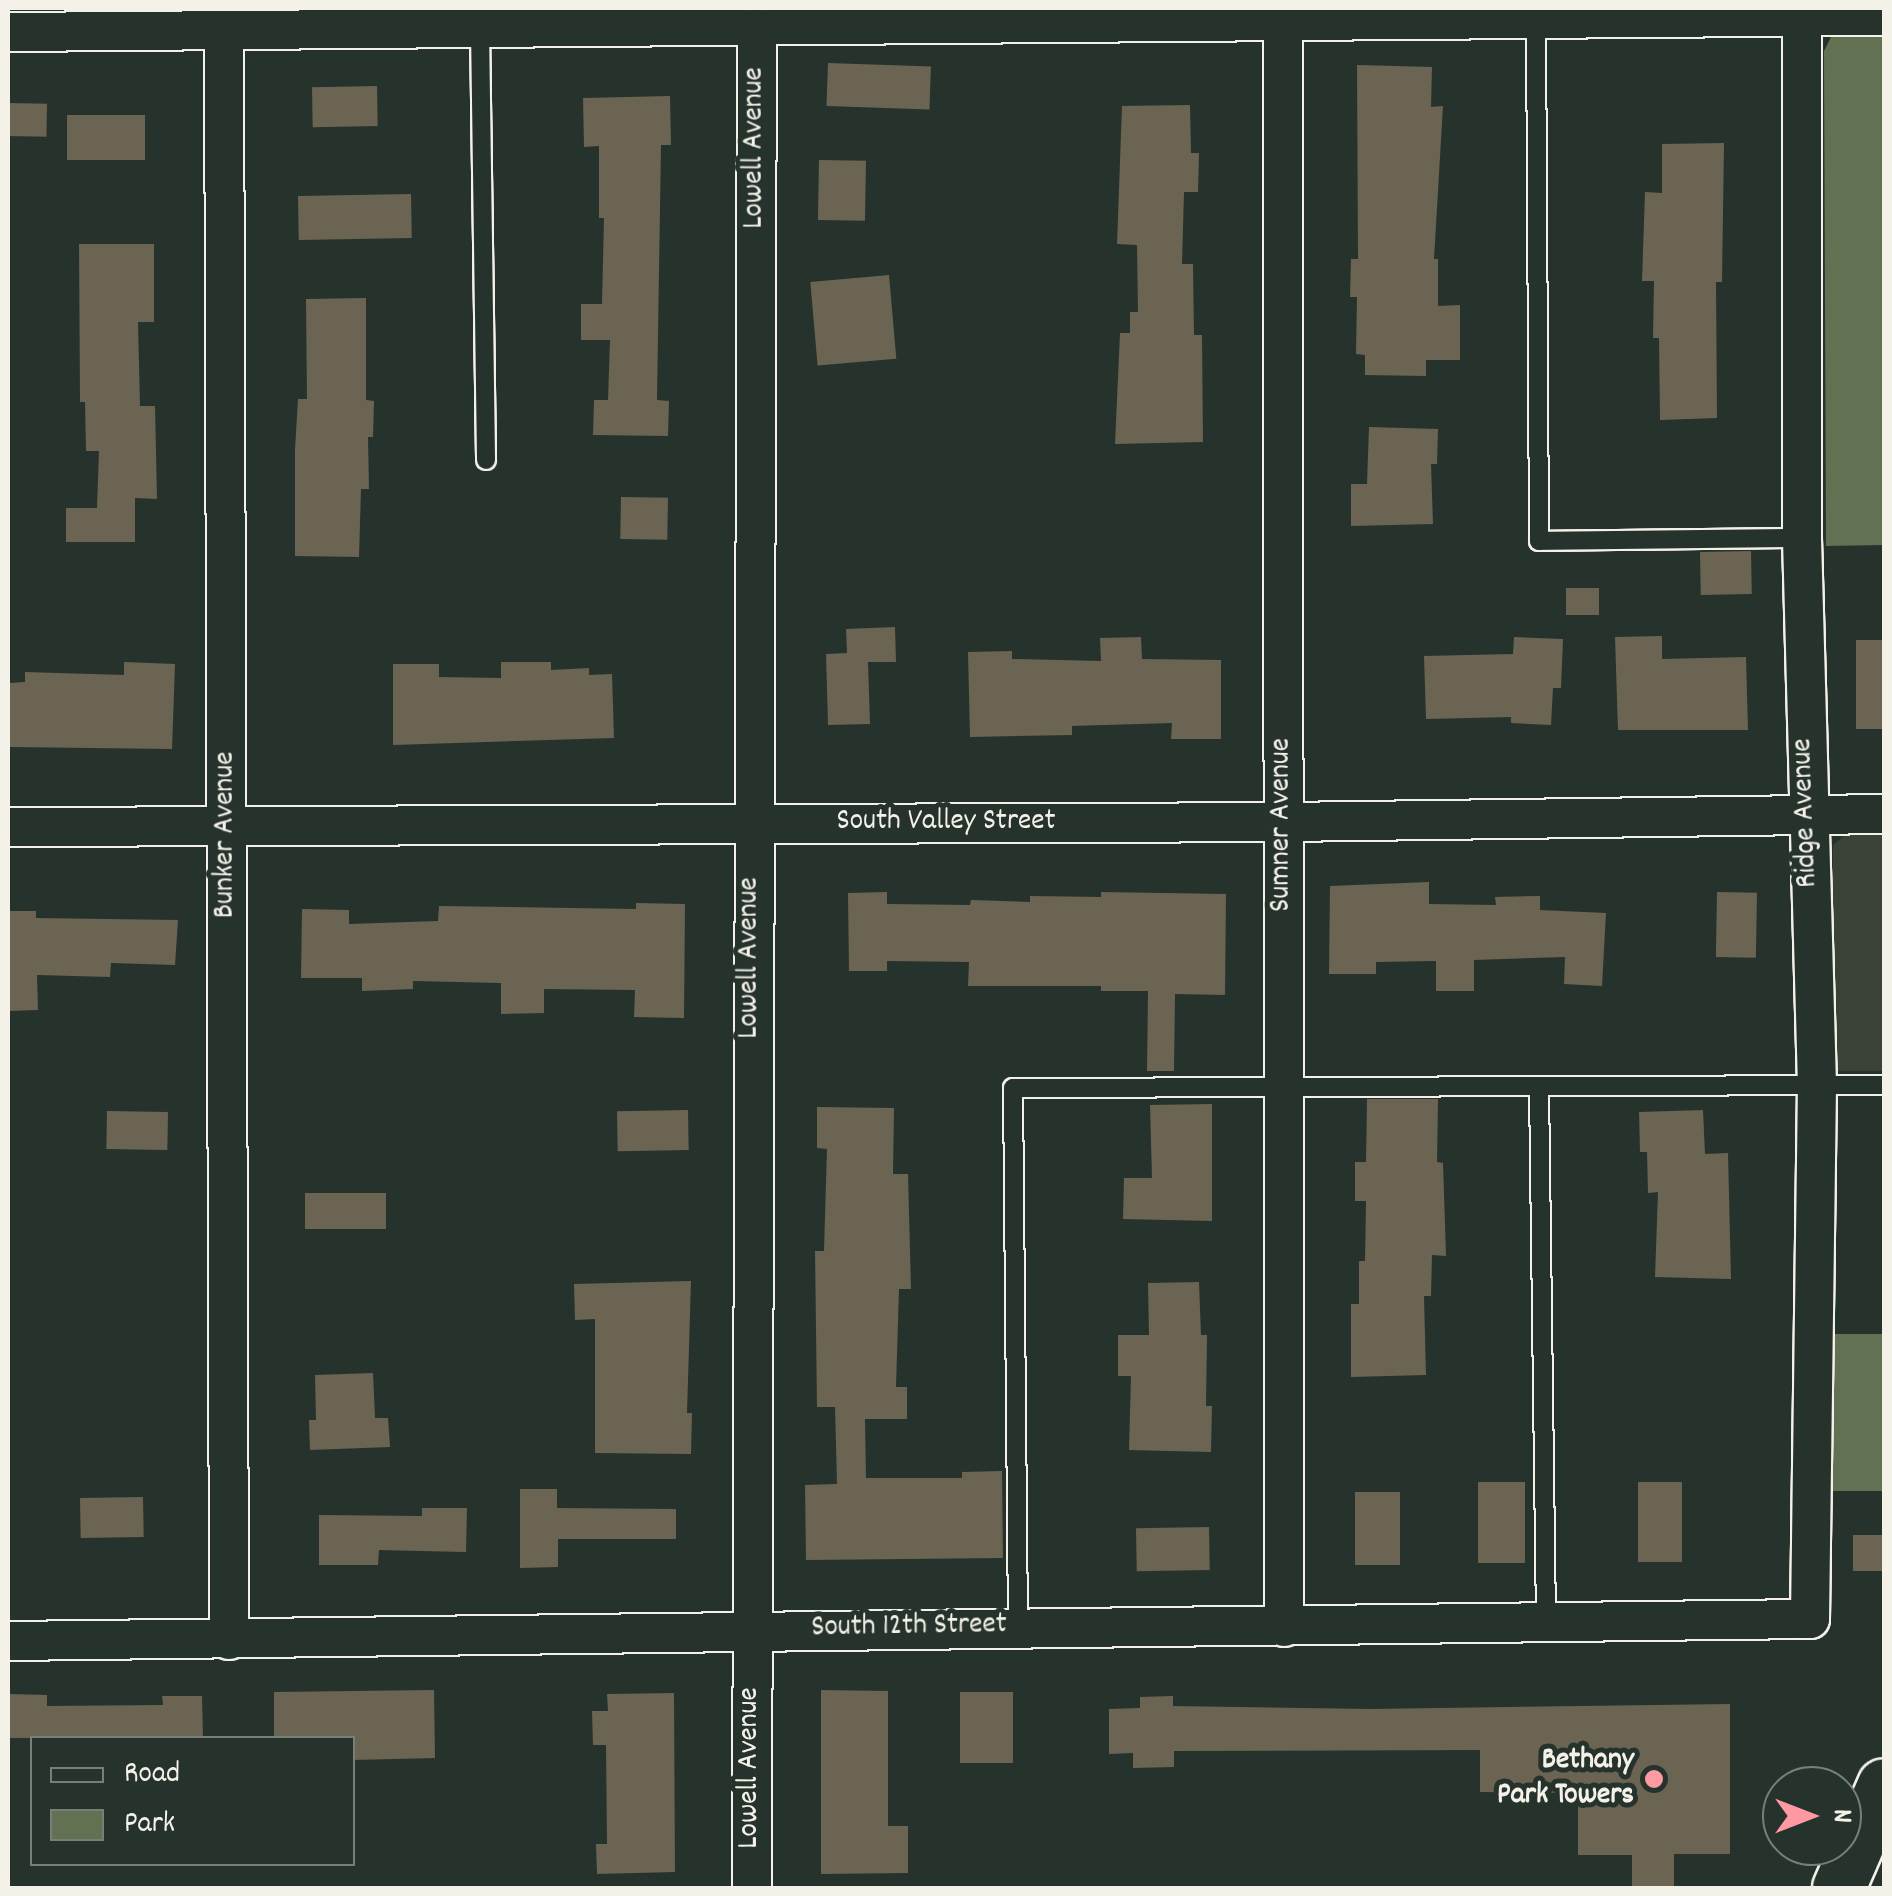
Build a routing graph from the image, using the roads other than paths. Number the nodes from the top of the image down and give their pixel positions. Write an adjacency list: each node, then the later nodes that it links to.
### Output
1 (1802, 12): 2 (street); 3 (street); 10 (street, Ridge Avenue)
2 (1884, 16)
3 (1536, 21): 4 (street); 10 (lane)
4 (1283, 23): 5 (street); 13 (street, Sumner Avenue)
5 (757, 27): 6 (street); 14 (street, Lowell Avenue)
6 (480, 28): 7 (street); 9 (lane)
7 (224, 30): 8 (street); 15 (street, Bunker Avenue)
8 (8, 32)
9 (486, 460)
10 (1802, 538): 12 (street, Ridge Avenue)
11 (1884, 814): 12 (street, South Valley Street)
12 (1806, 815): 13 (street, South Valley Street); 19 (street, Ridge Avenue)
13 (1283, 822): 14 (street, South Valley Street); 20 (street, Sumner Avenue)
14 (752, 824): 15 (street, South Valley Street); 25 (street, Lowell Avenue)
15 (227, 825): 16 (street, South Valley Street); 26 (street, Bunker Avenue)
16 (8, 826)
17 (1884, 1085): 19 (lane)
18 (1539, 1086): 19 (lane); 20 (lane); 22 (lane)
19 (1817, 1086): 21 (street, Ridge Avenue)
20 (1283, 1087): 23 (lane); 24 (street, Sumner Avenue)
21 (1810, 1619): 22 (street, South 12th Street)
22 (1546, 1622): 24 (street, South 12th Street)
23 (1018, 1627): 24 (street, South 12th Street); 25 (street, South 12th Street)
24 (1284, 1627)
25 (750, 1631): 26 (street, South 12th Street); 29 (street, Lowell Avenue)
26 (229, 1640): 27 (street, South 12th Street)
27 (8, 1641)
28 (1884, 1785): 30 (main road)
29 (752, 1888)
30 (1838, 1888)

